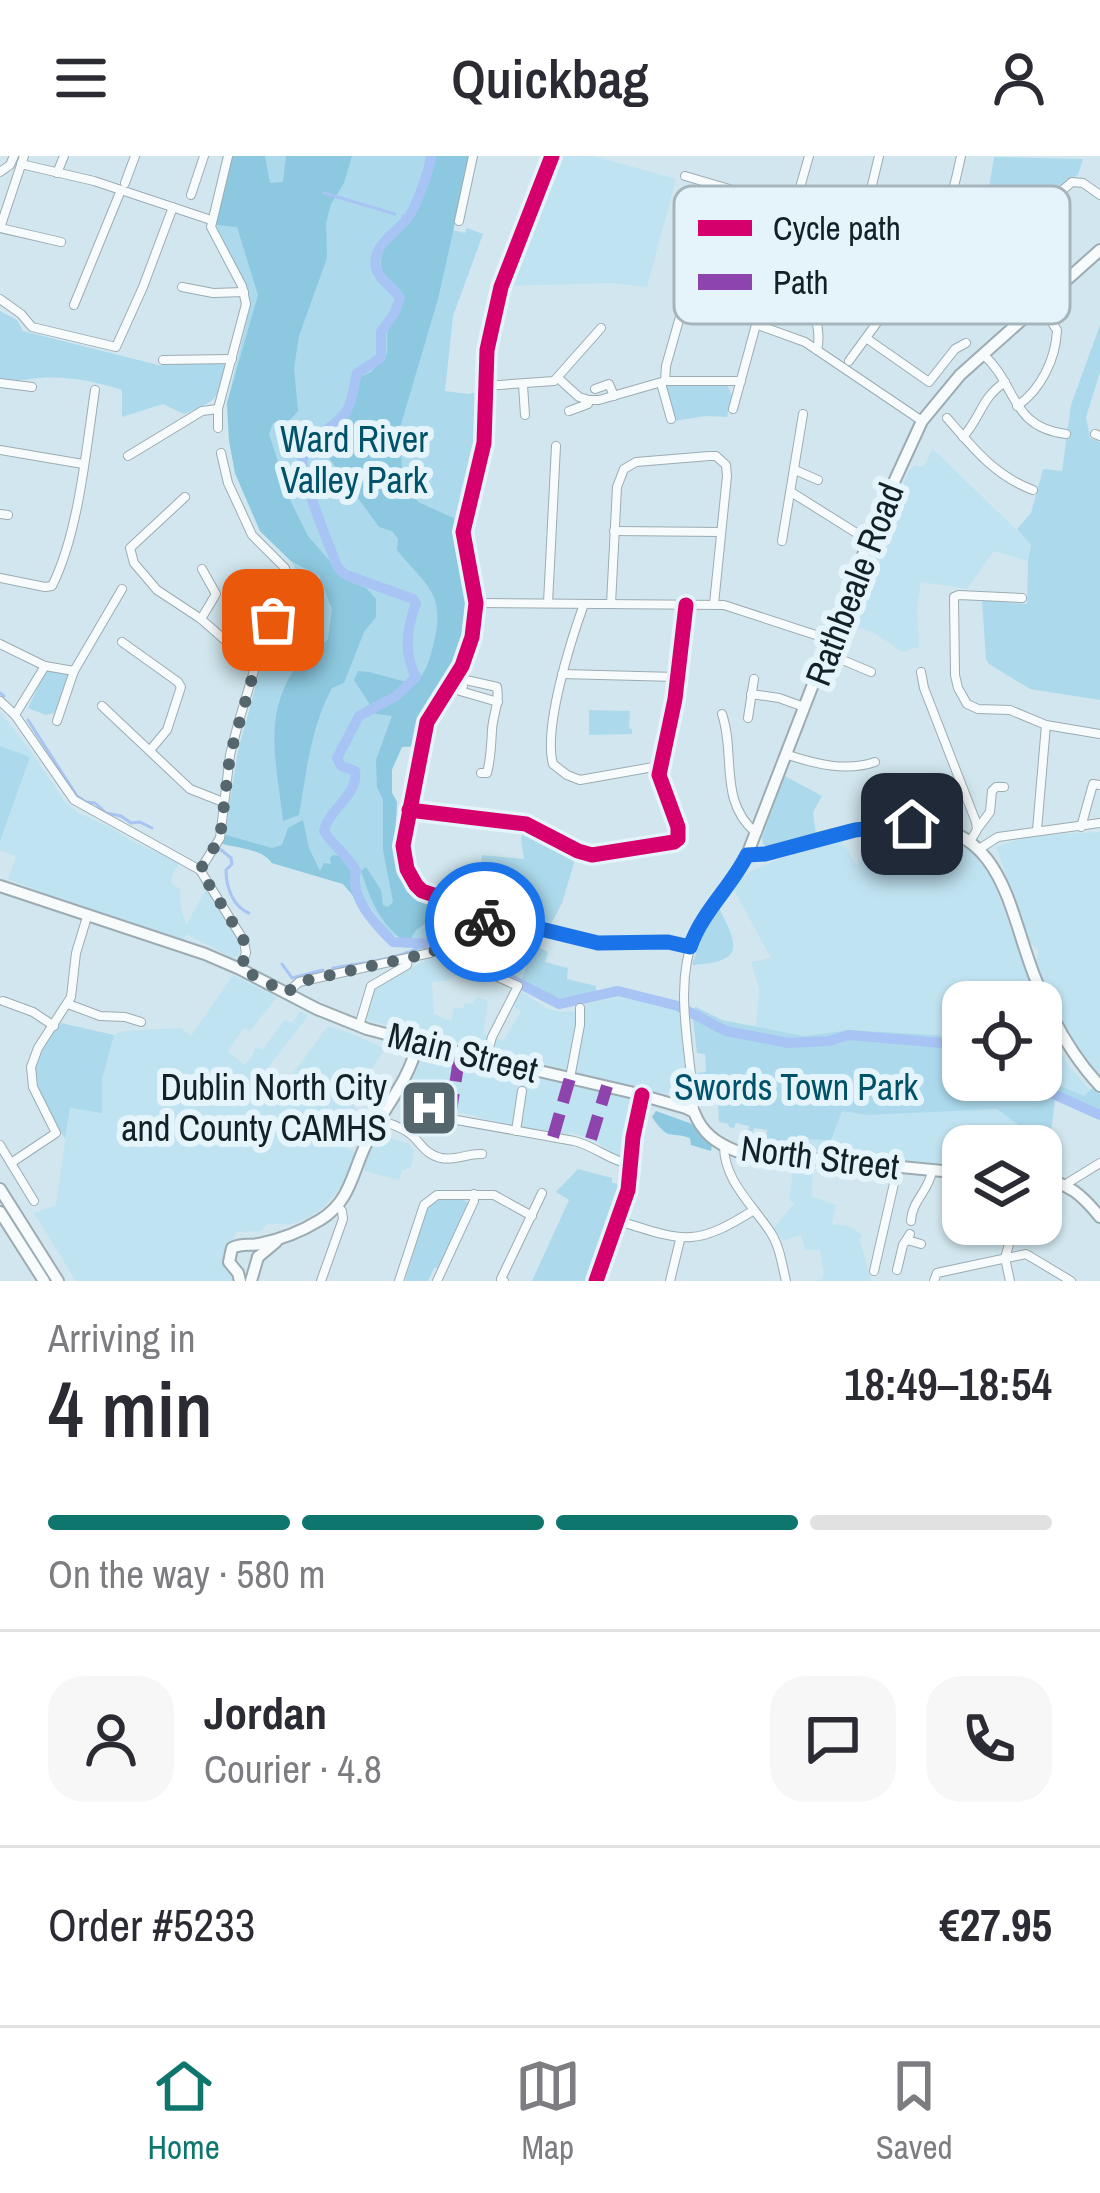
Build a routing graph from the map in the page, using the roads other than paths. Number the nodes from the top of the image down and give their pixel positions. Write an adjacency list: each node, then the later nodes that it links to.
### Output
1 (64, 156): 12 (street)
2 (135, 156): 14 (street)
3 (204, 156): 21 (street)
4 (229, 156): 23 (street)
5 (473, 156): 24 (street)
6 (552, 156): 53 (street)
7 (808, 156): 16 (street)
8 (879, 156): 17 (street)
9 (961, 156): 18 (street)
10 (20, 158): 11 (street); 12 (street); 25 (street)
11 (0, 172)
12 (58, 172): 14 (street)
13 (685, 176): 15 (street)
14 (123, 186): 22 (street); 32 (street)
15 (717, 186)
16 (800, 186)
17 (872, 186)
18 (955, 186)
19 (1067, 186): 20 (street)
20 (1100, 194)
21 (191, 196)
22 (173, 208): 23 (street); 31 (street)
23 (211, 220): 30 (street)
24 (459, 220)
25 (0, 228): 26 (street)
26 (61, 242)
27 (1100, 250): 28 (main road, Rathbeale Road)
28 (1070, 277)
29 (182, 286): 30 (street)
30 (244, 292): 44 (street)
31 (0, 299)
32 (74, 305)
33 (678, 324): 48 (street)
34 (820, 324): 42 (street)
35 (876, 324): 40 (street)
36 (1017, 324): 43 (main road, Rathbeale Road)
37 (1053, 324): 59 (street)
38 (758, 325): 42 (street); 49 (street)
39 (601, 328): 47 (street)
40 (866, 338): 41 (street); 46 (street)
41 (966, 343)
42 (818, 350): 67 (street)
43 (983, 354): 50 (street); 67 (main road, Rathbeale Road)
44 (232, 359): 45 (street); 60 (street)
45 (163, 360)
46 (849, 361)
47 (558, 378): 52 (street); 58 (street)
48 (663, 382): 49 (street); 57 (street); 66 (street)
49 (741, 382): 61 (street)
50 (1004, 382): 59 (street); 70 (street)
51 (0, 383): 54 (street)
52 (523, 385): 53 (street); 64 (street)
53 (485, 386): 89 (street)
54 (32, 387)
55 (595, 389): 57 (street)
56 (95, 390): 75 (street)
57 (614, 396): 58 (street)
58 (589, 400): 62 (street)
59 (1017, 406): 69 (street)
60 (218, 409): 68 (street); 74 (street)
61 (733, 409)
62 (569, 411)
63 (803, 414): 76 (street)
64 (525, 415)
65 (947, 418): 70 (street)
66 (670, 419)
67 (922, 422): 83 (main road, Rathbeale Road)
68 (218, 428)
69 (1066, 434)
70 (963, 437): 78 (street)
71 (556, 446): 90 (street)
72 (0, 450): 75 (street)
73 (221, 453): 99 (street)
74 (128, 456)
75 (83, 464): 86 (street)
76 (795, 470): 77 (street); 79 (street)
77 (818, 479)
78 (1033, 490)
79 (791, 492): 83 (street); 84 (street)
80 (185, 497): 95 (street)
81 (614, 531): 82 (street); 82 (street); 92 (street)
82 (721, 532): 94 (street)
83 (870, 538): 98 (main road, Rathbeale Road)
84 (782, 541)
85 (202, 569): 95 (street)
86 (0, 578)
87 (122, 596): 101 (street)
88 (1022, 598): 118 (street)
89 (476, 603): 90 (street); 104 (street)
90 (548, 603): 91 (street)
91 (584, 604): 92 (street); 105 (street)
92 (610, 604): 93 (street)
93 (686, 604): 94 (street); 106 (street)
94 (714, 604): 98 (street)
95 (201, 620): 99 (street)
96 (122, 642): 120 (street)
97 (0, 644): 100 (street)
98 (828, 647): 102 (street); 113 (main road, Rathbeale Road)
99 (259, 654): 127 (street)
100 (45, 666): 101 (street); 114 (street)
101 (74, 671): 115 (street)
102 (871, 672)
103 (921, 672): 133 (street)
104 (457, 674): 111 (street); 128 (street)
105 (562, 674): 106 (street); 123 (street)
106 (676, 677): 123 (street)
107 (754, 679): 109 (street)
108 (463, 686): 111 (street)
109 (751, 694): 113 (street); 117 (street)
110 (0, 701): 114 (street)
111 (498, 702): 124 (street)
112 (101, 706): 120 (street)
113 (806, 708): 121 (main road, Rathbeale Road)
114 (15, 715): 135 (street)
115 (56, 715)
116 (722, 715): 132 (street)
117 (748, 718)
118 (1046, 725): 119 (street); 131 (street)
119 (1100, 734)
120 (151, 749): 127 (street)
121 (788, 755): 122 (street); 132 (main road, Rathbeale Road)
122 (875, 762)
123 (659, 766): 128 (street)
124 (481, 772)
125 (1100, 785): 130 (street)
126 (1004, 787): 133 (street)
127 (223, 802): 135 (street)
128 (409, 810): 138 (street)
129 (1100, 823): 130 (street)
130 (1081, 827): 131 (street)
131 (1037, 830): 133 (street)
132 (758, 834): 134 (main road, Rathbeale Road)
133 (975, 840): 134 (main road); 153 (main road)
134 (747, 855): 140 (street, Rathbeale Road)
135 (200, 870): 142 (street)
136 (0, 886): 137 (main road, Main Street)
137 (87, 917): 142 (main road, Main Street); 145 (street)
138 (487, 921): 139 (street); 140 (street)
139 (444, 947): 141 (street); 151 (street)
140 (690, 947): 157 (street, Rathbeale Road)
141 (408, 958): 143 (street); 149 (street)
142 (241, 969): 143 (main road, Main Street)
143 (287, 993): 149 (main road, Main Street)
144 (3, 1001): 148 (street)
145 (68, 1004): 147 (street); 148 (street)
146 (580, 1008): 152 (street)
147 (141, 1022)
148 (54, 1026): 163 (street)
149 (359, 1026): 150 (main road, Main Street)
150 (418, 1042): 151 (main road, Main Street); 156 (main road)
151 (486, 1058): 152 (main road, Main Street)
152 (570, 1078): 155 (main road, Main Street)
153 (1100, 1086)
154 (522, 1091): 159 (street)
155 (642, 1095): 157 (main road, Main Street); 165 (street)
156 (402, 1103): 158 (main road); 159 (street)
157 (694, 1112): 161 (main road, North Street)
158 (380, 1119): 162 (street); 175 (main road)
159 (516, 1131): 165 (street)
160 (0, 1145): 163 (street)
161 (724, 1146): 166 (main road, North Street); 176 (street)
162 (482, 1154)
163 (11, 1162): 174 (street)
164 (1100, 1163): 170 (street)
165 (630, 1164): 180 (street)
166 (898, 1166): 167 (main road, North Street); 188 (street)
167 (932, 1171): 168 (main road, North Street); 181 (street)
168 (942, 1172)
169 (1062, 1183): 170 (main road)
170 (1066, 1184): 179 (main road)
171 (0, 1190): 192 (main road)
172 (542, 1193): 178 (street)
173 (474, 1194): 178 (street); 194 (street); 195 (street)
174 (34, 1201)
175 (337, 1205): 185 (main road); 193 (street)
176 (752, 1207): 182 (street); 199 (street)
177 (0, 1212): 191 (main road)
178 (532, 1216): 196 (street)
179 (1100, 1216)
180 (619, 1221): 182 (street); 197 (street)
181 (911, 1221)
182 (680, 1240): 198 (street)
183 (921, 1244): 187 (street)
184 (1009, 1245): 186 (street)
185 (255, 1251): 189 (main road); 190 (main road)
186 (1005, 1258): 200 (street); 201 (street); 202 (street)
187 (897, 1270)
188 (874, 1271)
189 (252, 1276): 190 (main road)
190 (239, 1277)
191 (44, 1281)
192 (58, 1281)
193 (321, 1281)
194 (399, 1281)
195 (437, 1281)
196 (504, 1281)
197 (596, 1281)
198 (670, 1281)
199 (785, 1281)
200 (934, 1281)
201 (1010, 1281)
202 (1072, 1281)

